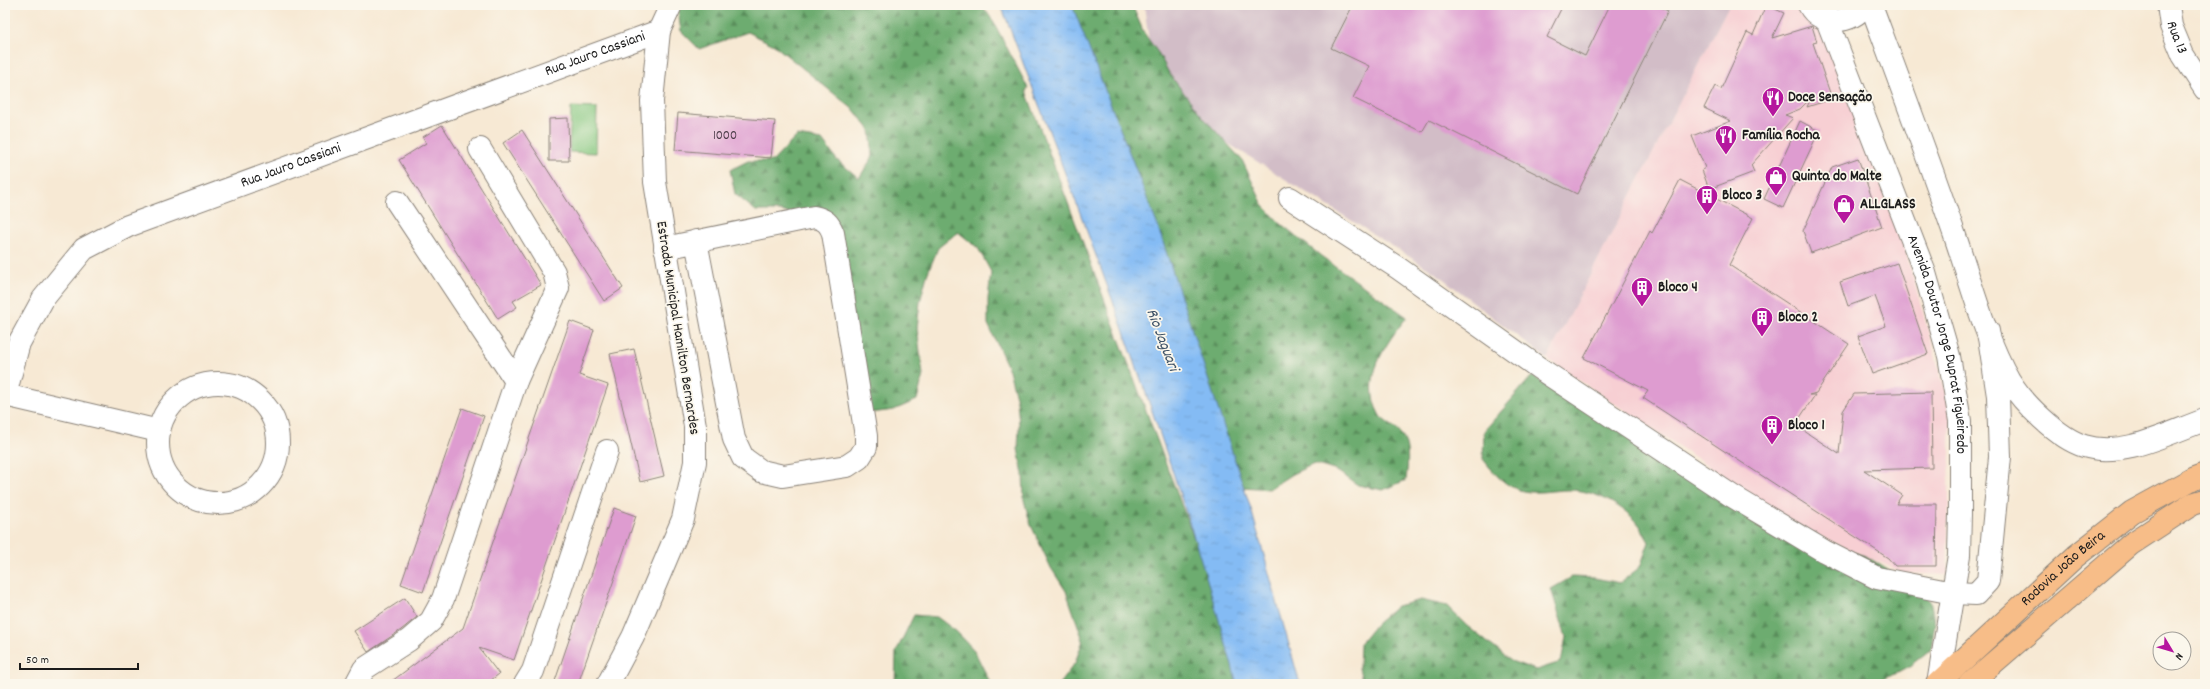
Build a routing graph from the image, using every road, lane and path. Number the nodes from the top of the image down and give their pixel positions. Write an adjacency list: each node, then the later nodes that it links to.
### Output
1 (671, 5): 7 (street, Estrada Municipal Hamilton Bernardes)
2 (1809, 5): 6 (street)
3 (1865, 5): 6 (street)
4 (1871, 5): 14 (street)
5 (2168, 5): 8 (street, Rua 13)
6 (1827, 20): 22 (street, Avenida Doutor Jorge Duprat Figueiredo)
7 (659, 31): 13 (street, Estrada Municipal Hamilton Bernardes); 16 (street, Rua Jauro Cassiani)
8 (2205, 89)
9 (480, 149): 15 (street)
10 (1290, 198): 22 (street)
11 (397, 202): 15 (street)
12 (696, 241): 12 (street); 13 (street)
13 (665, 248): 25 (street, Estrada Municipal Hamilton Bernardes)
14 (1988, 331): 17 (street); 22 (street)
15 (516, 381): 23 (street)
16 (5, 395): 18 (street)
17 (2205, 420)
18 (159, 431): 18 (street)
19 (607, 451): 24 (street)
20 (2205, 474): 26 (main road, Rodovia João Beira)
21 (2205, 500): 27 (main road, Rodovia João Beira)
22 (1953, 593): 26 (street, Avenida Doutor Jorge Duprat Figueiredo)
23 (356, 684)
24 (525, 684)
25 (608, 684)
26 (1938, 684)
27 (1969, 684)

